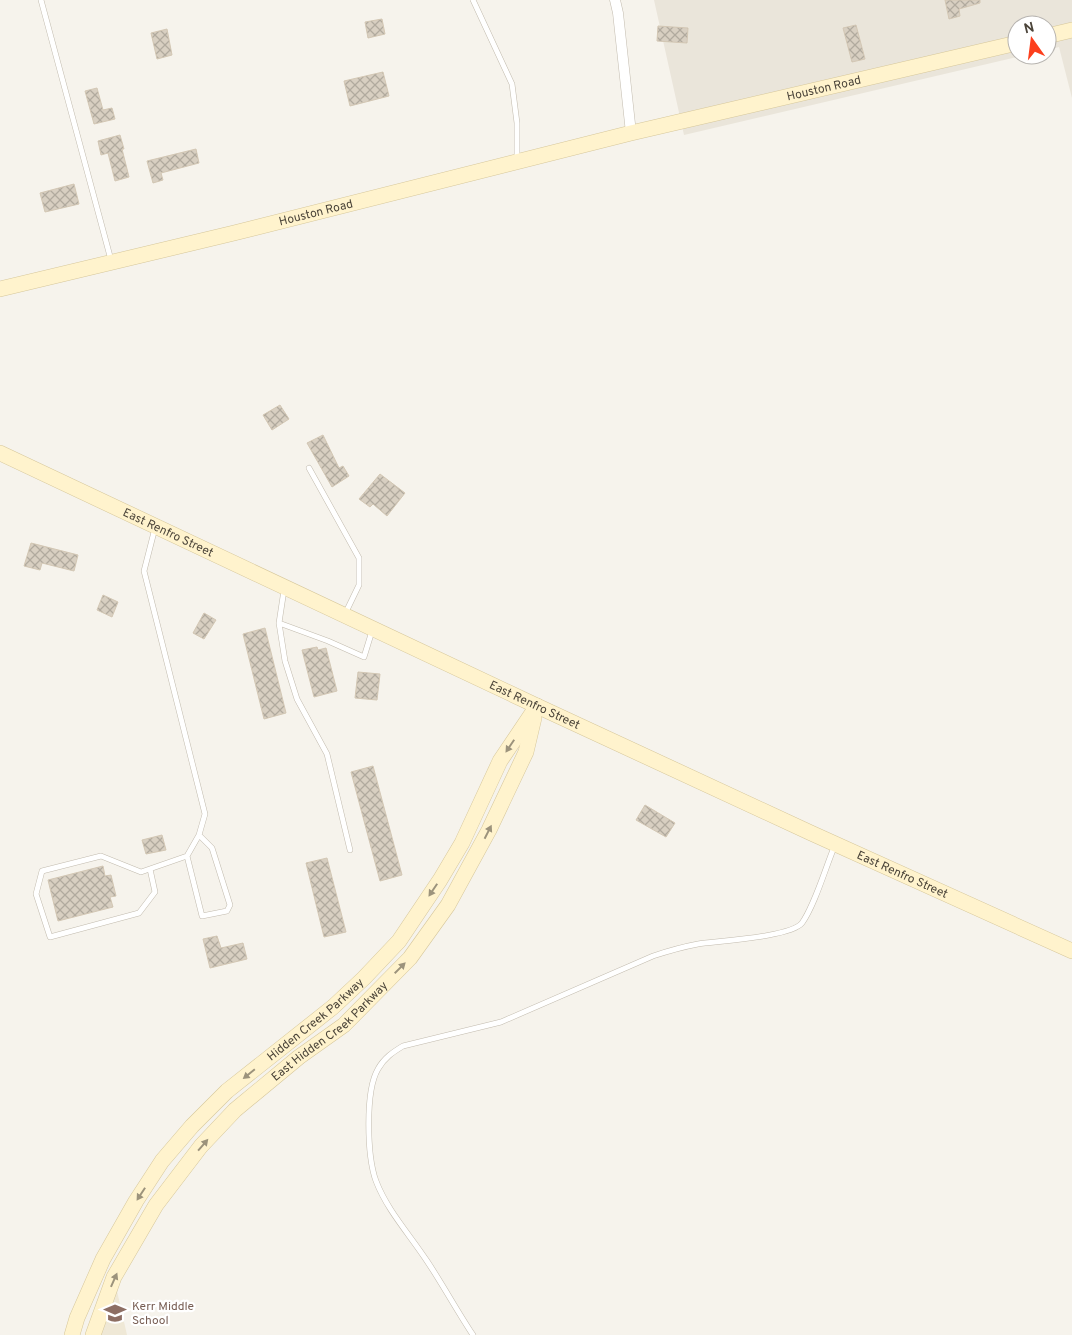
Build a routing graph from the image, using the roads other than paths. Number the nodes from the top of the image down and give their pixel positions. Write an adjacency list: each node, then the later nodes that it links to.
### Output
1 (41, 0): 9 (lane)
2 (473, 0): 8 (lane)
3 (614, 0): 7 (street)
4 (1072, 30): 5 (main road)
5 (1057, 34)
6 (1007, 45): 7 (main road, Houston Road)
7 (630, 133): 8 (main road, Houston Road)
8 (517, 162): 9 (main road, Houston Road)
9 (112, 263): 10 (main road, Houston Road)
10 (0, 289)
11 (0, 453): 13 (main road, East Renfro Street)
12 (309, 468): 15 (lane)
13 (156, 525): 14 (main road, East Renfro Street); 19 (lane)
14 (285, 587): 15 (main road, East Renfro Street); 16 (lane)
15 (345, 615): 17 (main road, East Renfro Street)
16 (279, 623): 17 (lane); 21 (lane)
17 (372, 628): 18 (main road, East Renfro Street)
18 (537, 706): 20 (main road, East Renfro Street); 25 (main road, East Hidden Creek Parkway, one-way to 18); 26 (main road, Hidden Creek Parkway, one-way to 26)
19 (199, 835): 22 (lane); 22 (lane)
20 (835, 844): 24 (main road, East Renfro Street); 27 (lane)
21 (350, 850)
22 (188, 856): 23 (lane)
23 (150, 869): 23 (lane)
24 (1072, 951)
25 (94, 1330)
26 (72, 1335)
27 (473, 1335)

